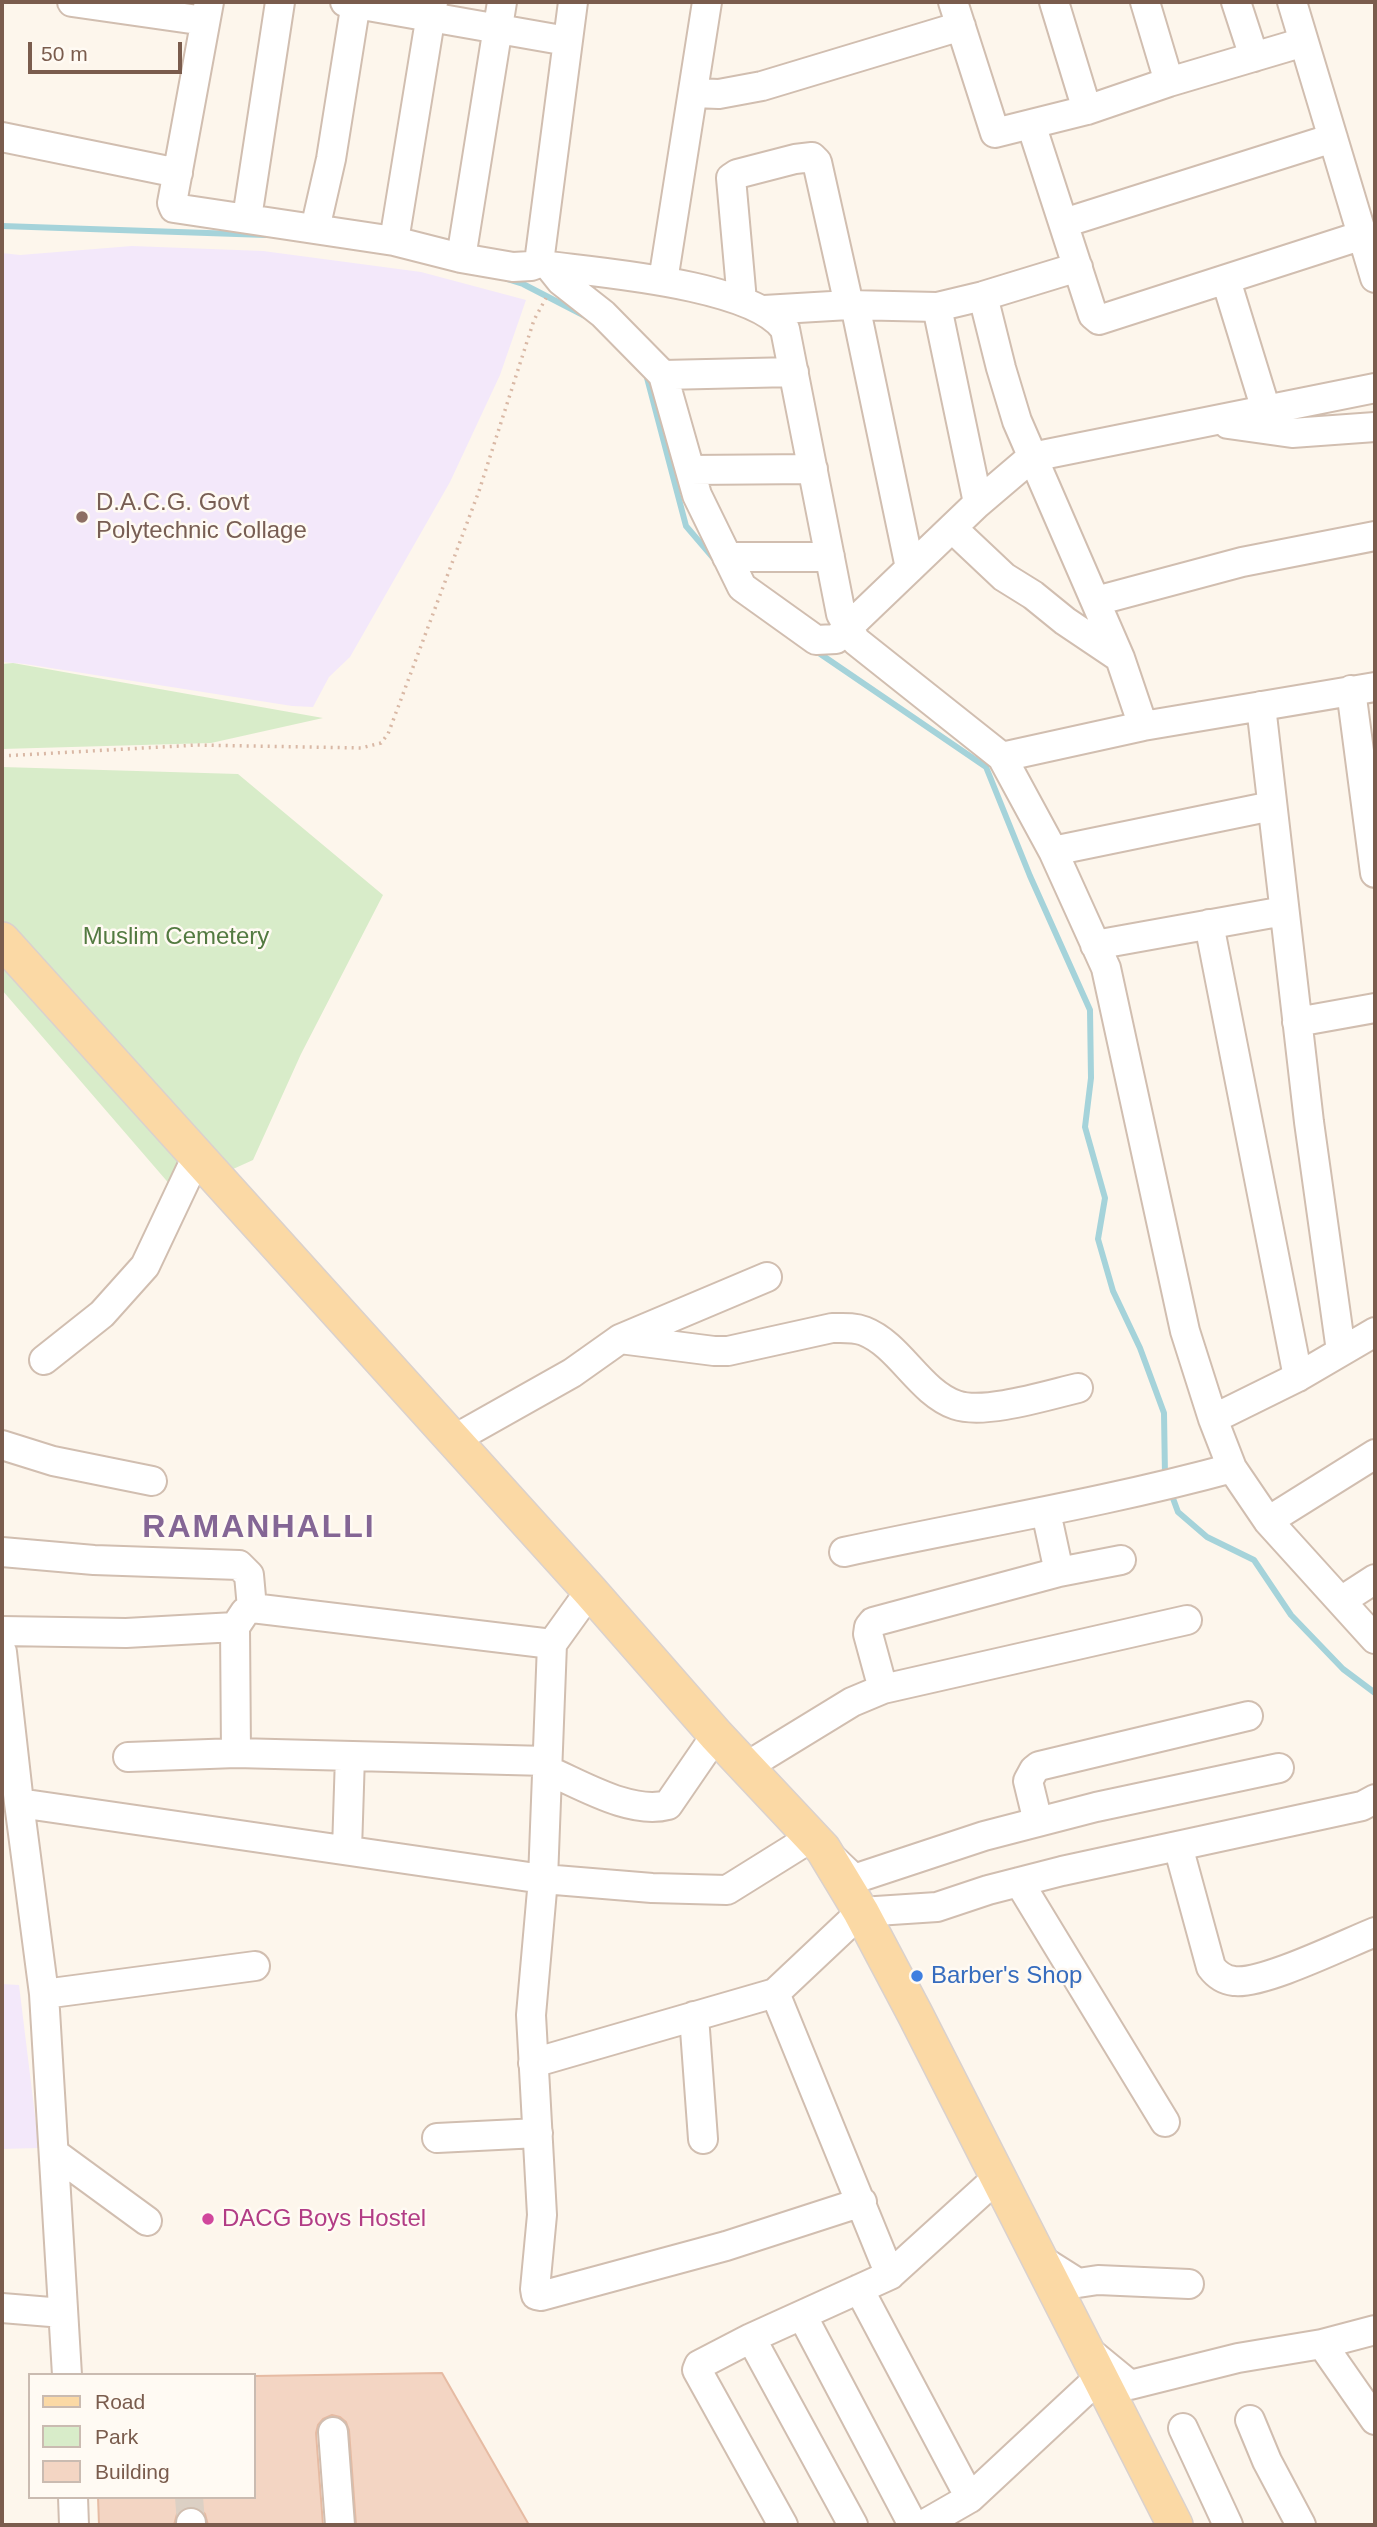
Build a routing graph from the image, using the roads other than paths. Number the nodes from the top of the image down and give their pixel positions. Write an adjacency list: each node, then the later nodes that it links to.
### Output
1 (72, 2): 11 (street)
2 (280, 2): 24 (street)
3 (352, 2): 10 (street); 26 (street)
4 (573, 2): 14 (street)
5 (707, 2): 18 (street)
6 (1054, 2): 19 (street)
7 (1145, 2): 17 (street)
8 (1236, 2): 16 (street)
9 (1292, 2): 15 (street)
10 (432, 8): 13 (street); 28 (street)
11 (207, 11): 23 (street)
12 (957, 14): 18 (street); 20 (street)
13 (500, 15): 14 (street); 29 (street)
14 (567, 41): 30 (street)
15 (1304, 42): 16 (street); 22 (street)
16 (1254, 57): 17 (street)
17 (1169, 82): 19 (street)
18 (693, 93): 34 (street)
19 (1087, 110): 20 (street)
20 (1031, 124): 25 (street)
21 (2, 137): 23 (street)
22 (1334, 138): 25 (street); 27 (street)
23 (178, 173): 24 (street)
24 (247, 218): 26 (street)
25 (1065, 223): 31 (street)
26 (315, 229): 28 (street)
27 (1363, 235): 32 (street); 33 (street)
28 (394, 241): 29 (street)
29 (461, 258): 30 (street)
30 (546, 264): 34 (street); 40 (street)
31 (1078, 267): 33 (street); 35 (street)
32 (1375, 278)
33 (1226, 280): 42 (street)
34 (663, 281): 36 (street)
35 (983, 296): 38 (street); 45 (street)
36 (753, 305): 37 (street); 37 (street); 39 (street)
37 (852, 305): 38 (street); 53 (street)
38 (937, 307): 48 (street)
39 (794, 372): 40 (street); 46 (street)
40 (663, 375): 47 (street)
41 (1375, 388): 42 (street)
42 (1266, 410): 43 (street)
43 (1207, 421): 44 (street); 45 (street)
44 (1375, 427)
45 (1032, 457): 48 (street); 54 (street)
46 (813, 469): 47 (street); 52 (street)
47 (690, 470): 51 (street)
48 (978, 503): 49 (street)
49 (952, 528): 53 (street); 56 (street)
50 (1375, 536): 54 (street)
51 (727, 557): 52 (street); 55 (street)
52 (830, 557): 55 (street)
53 (909, 568): 55 (street)
54 (1096, 601): 56 (street)
55 (848, 628): 60 (street)
56 (1121, 658): 59 (street)
57 (1363, 689): 58 (street); 63 (street)
58 (1261, 706): 59 (street); 61 (street)
59 (1143, 726): 60 (street)
60 (1002, 757): 62 (street)
61 (1272, 806): 62 (street); 64 (street)
62 (1053, 851): 67 (street)
63 (1375, 873)
64 (1284, 911): 65 (street); 69 (street)
65 (1209, 924): 67 (street); 76 (street)
66 (2, 940): 70 (main road)
67 (1096, 945): 78 (street)
68 (1375, 1008): 69 (street)
69 (1297, 1022): 74 (street)
70 (197, 1156): 75 (street); 79 (main road)
71 (766, 1277): 73 (street)
72 (1375, 1332): 74 (street)
73 (620, 1339): 77 (street); 79 (street)
74 (1341, 1351): 76 (street)
75 (44, 1360)
76 (1298, 1377): 78 (street)
77 (1078, 1388)
78 (1213, 1419): 82 (street)
79 (453, 1440): 91 (main road)
80 (2, 1444): 83 (street)
81 (1375, 1454): 85 (street)
82 (1232, 1468): 84 (street); 85 (street)
83 (152, 1481)
84 (1046, 1512): 87 (street); 89 (street)
85 (1268, 1521): 92 (street)
86 (2, 1552): 93 (street)
87 (844, 1552)
88 (1121, 1560): 89 (street)
89 (1059, 1572): 99 (street)
90 (1375, 1579): 92 (street)
91 (590, 1591): 97 (street); 101 (main road)
92 (1340, 1601): 96 (street)
93 (244, 1617): 95 (street); 97 (street); 102 (street)
94 (1187, 1620): 99 (street)
95 (2, 1631)
96 (1375, 1639)
97 (552, 1644): 105 (street)
98 (2, 1652): 108 (street)
99 (883, 1689): 101 (street)
100 (1248, 1716): 109 (street)
101 (720, 1738): 105 (street); 110 (main road)
102 (236, 1753): 103 (street); 104 (street)
103 (351, 1756): 105 (street); 112 (street)
104 (128, 1757)
105 (547, 1765): 113 (street)
106 (1279, 1768): 109 (street)
107 (1375, 1799): 111 (street)
108 (19, 1803): 112 (street); 119 (street)
109 (1038, 1822): 110 (street)
110 (817, 1843): 113 (street); 115 (main road)
111 (1178, 1846): 114 (street); 116 (street)
112 (347, 1850): 113 (street)
113 (543, 1879): 121 (street)
114 (1019, 1882): 115 (street); 122 (street)
115 (861, 1912): 118 (street); 127 (main road)
116 (1375, 1932)
117 (255, 1966): 119 (street)
118 (775, 1993): 120 (street); 128 (street)
119 (44, 1994): 126 (street)
120 (694, 2017): 121 (street); 125 (street)
121 (533, 2063): 123 (street)
122 (1165, 2122)
123 (538, 2133): 124 (street); 128 (street)
124 (437, 2138)
125 (703, 2139)
126 (54, 2153): 129 (street); 135 (street)
127 (998, 2177): 130 (main road); 131 (street)
128 (862, 2202): 131 (street)
129 (147, 2221)
130 (1040, 2259): 132 (street); 140 (main road)
131 (890, 2275): 133 (street)
132 (1189, 2284)
133 (859, 2289): 136 (street); 146 (street)
134 (2, 2308): 135 (street)
135 (64, 2314): 141 (street)
136 (802, 2315): 138 (street); 152 (street)
137 (1375, 2330): 139 (street)
138 (751, 2338): 150 (street); 151 (street)
139 (1322, 2344): 140 (street); 143 (street)
140 (1092, 2363): 146 (street); 154 (main road)
141 (66, 2373)
142 (1250, 2420): 156 (street)
143 (1375, 2420)
144 (1183, 2428): 155 (street)
145 (333, 2432): 149 (street)
146 (970, 2498): 153 (street)
147 (73, 2499): 148 (street)
148 (74, 2525)
149 (340, 2525)
150 (783, 2525)
151 (853, 2525)
152 (913, 2525)
153 (923, 2525)
154 (1175, 2525)
155 (1228, 2525)
156 (1301, 2525)

